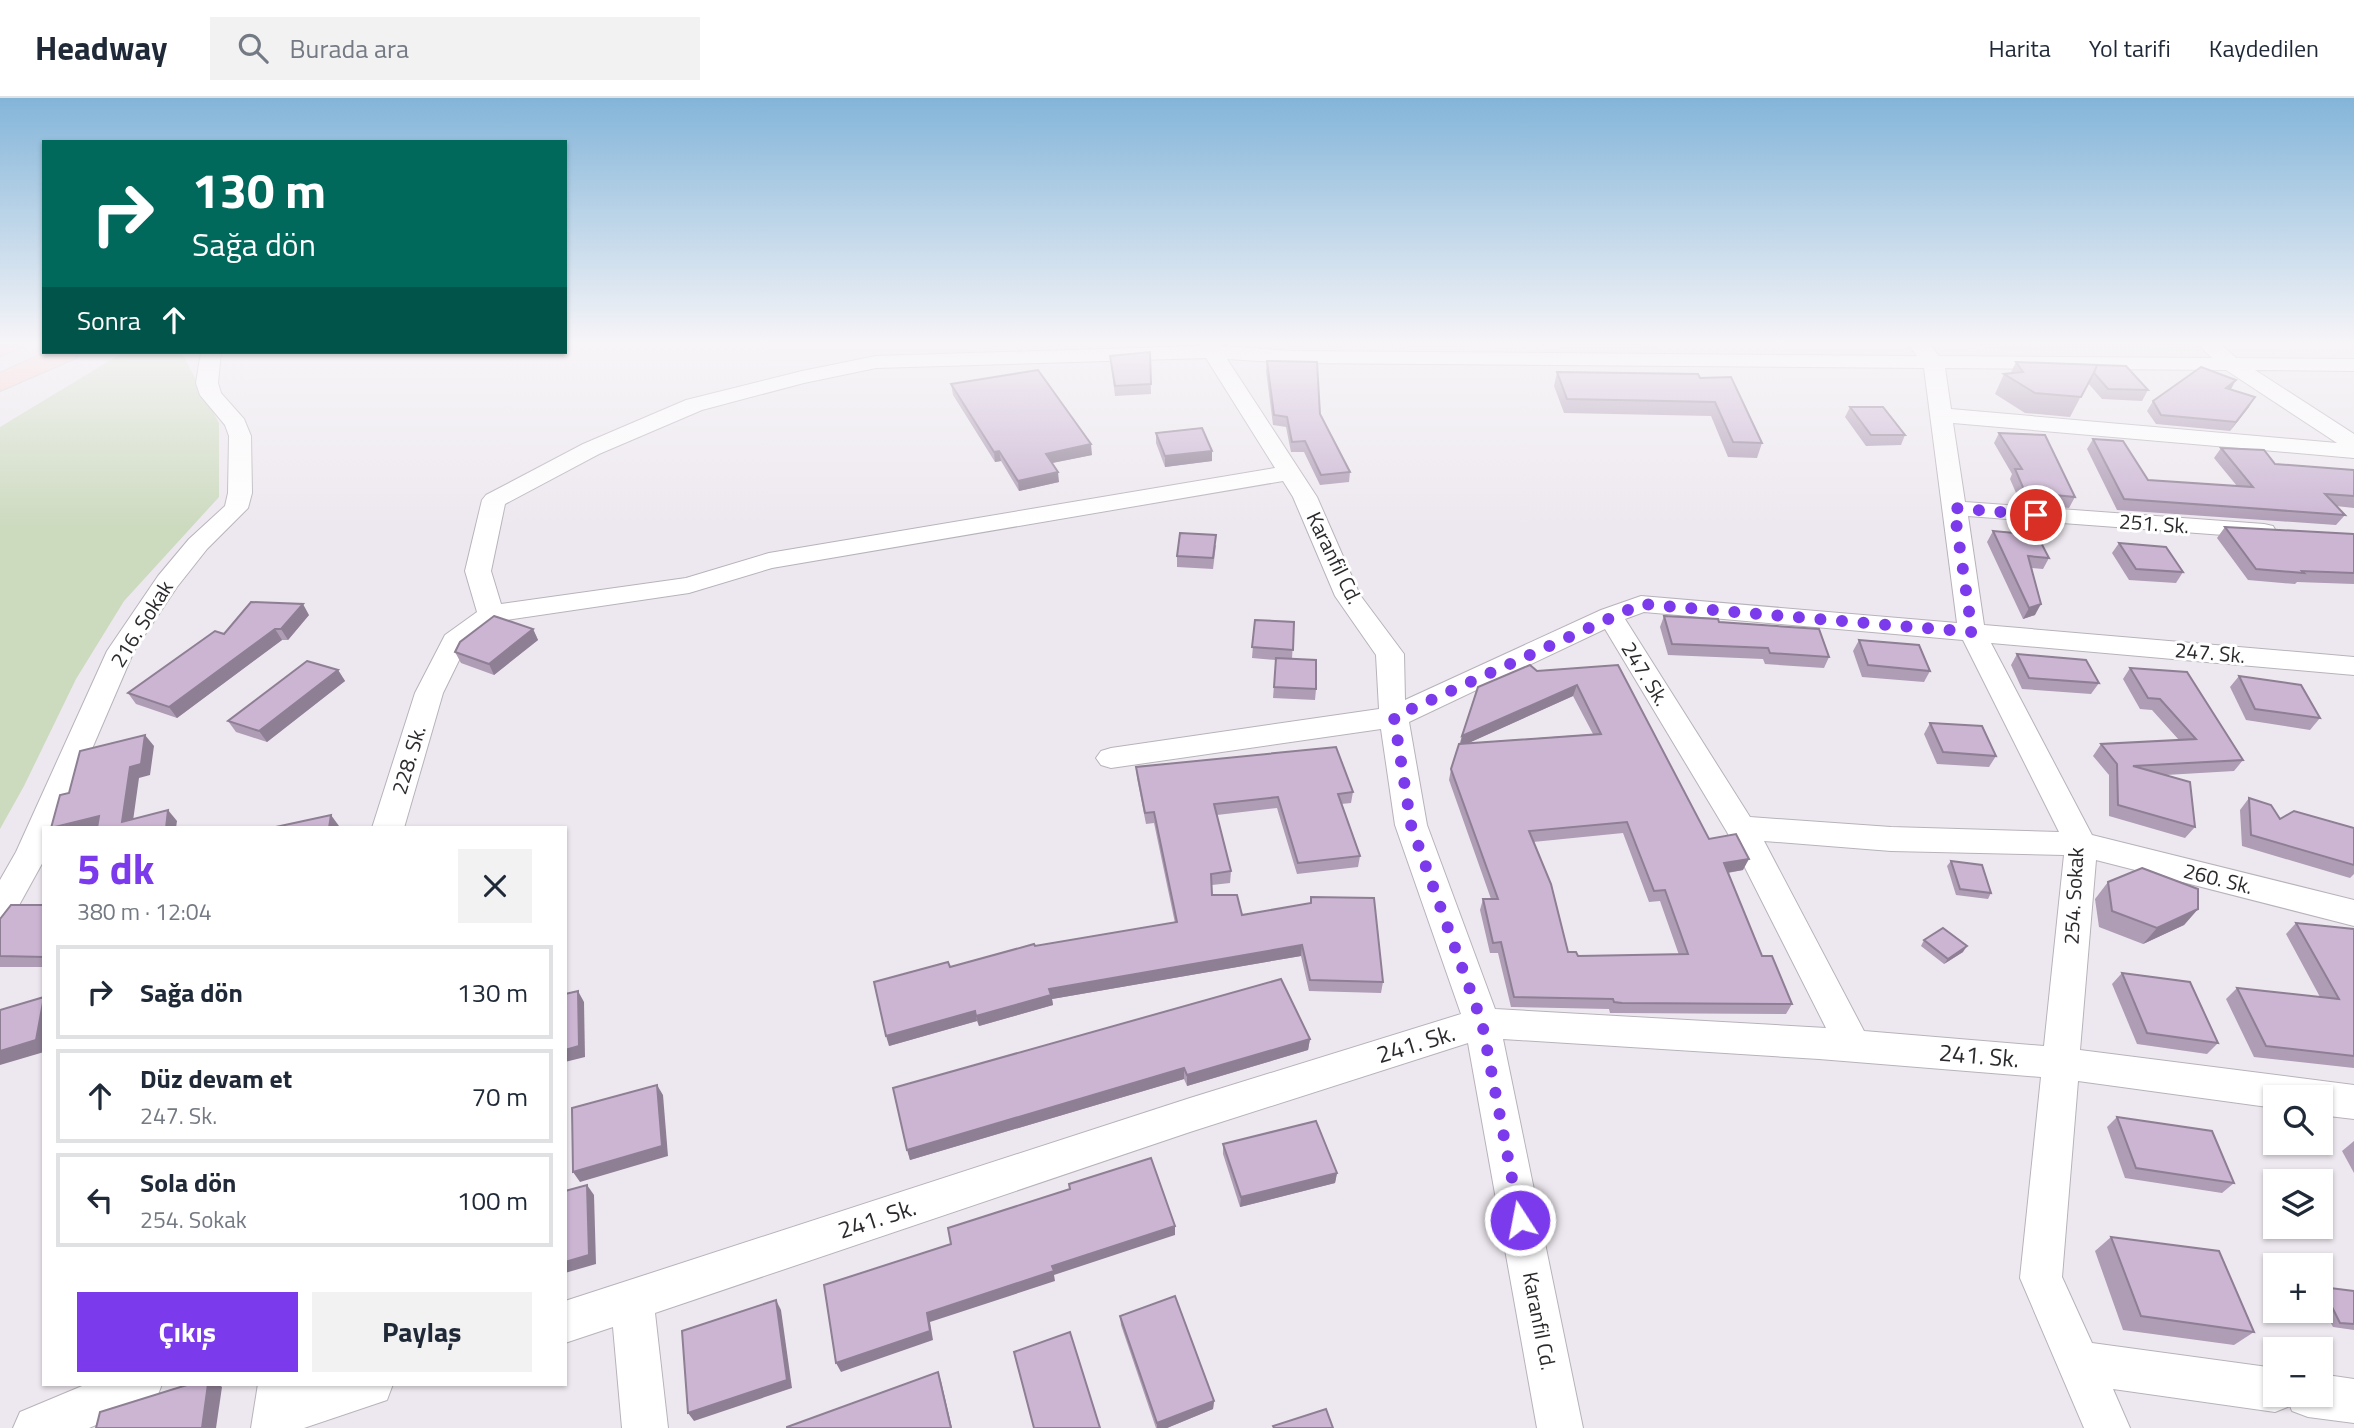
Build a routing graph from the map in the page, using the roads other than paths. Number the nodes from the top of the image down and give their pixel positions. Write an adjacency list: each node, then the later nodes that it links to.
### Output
1 (218, 403): 18 (street, 216. Sokak)
2 (701, 403): 12 (street)
3 (1245, 403): 9 (street, Karanfil Cd.)
4 (1938, 403): 6 (street, 254. Sokak)
5 (2291, 403): 7 (street)
6 (1941, 415): 8 (street); 10 (street, 254. Sokak)
7 (2354, 444)
8 (2354, 451)
9 (1297, 485): 12 (street); 16 (street, Karanfil Cd.)
10 (1954, 508): 11 (street, 251. Sk.); 14 (street, 254. Sokak)
11 (2285, 532)
12 (491, 614): 19 (street, 228. Sk.)
13 (1610, 617): 14 (street, 247. Sk.); 16 (street); 20 (street, 247. Sk.)
14 (1972, 632): 15 (street, 247. Sk.); 22 (street, 254. Sokak)
15 (2354, 666)
16 (1394, 717): 17 (street); 25 (street, Karanfil Cd.)
17 (1111, 758)
18 (44, 826)
19 (389, 826)
20 (1741, 828): 22 (street); 26 (street, 247. Sk.)
21 (42, 830): 23 (street, 216. Sokak)
22 (2081, 845): 24 (street, 260. Sk.); 27 (street, 254. Sokak)
23 (0, 909)
24 (2354, 913)
25 (1482, 1023): 26 (street, 241. Sk.); 31 (street, 241. Sk.); 42 (street, Karanfil Cd.)
26 (1853, 1046): 27 (street, 241. Sk.)
27 (2061, 1063): 28 (street, 241. Sk.); 33 (street, 254. Sokak)
28 (2263, 1090)
29 (2333, 1099): 30 (street, 241. Sk.)
30 (2354, 1102)
31 (632, 1300): 32 (street, 241. Sk.); 41 (street)
32 (567, 1321)
33 (2079, 1363): 36 (street); 43 (street, 254. Sokak)
34 (136, 1386): 40 (street)
35 (363, 1386): 39 (street)
36 (2263, 1388)
37 (2333, 1398): 38 (street)
38 (2354, 1401)
39 (277, 1409)
40 (36, 1428)
41 (645, 1428)
42 (1560, 1428)
43 (2107, 1428)

